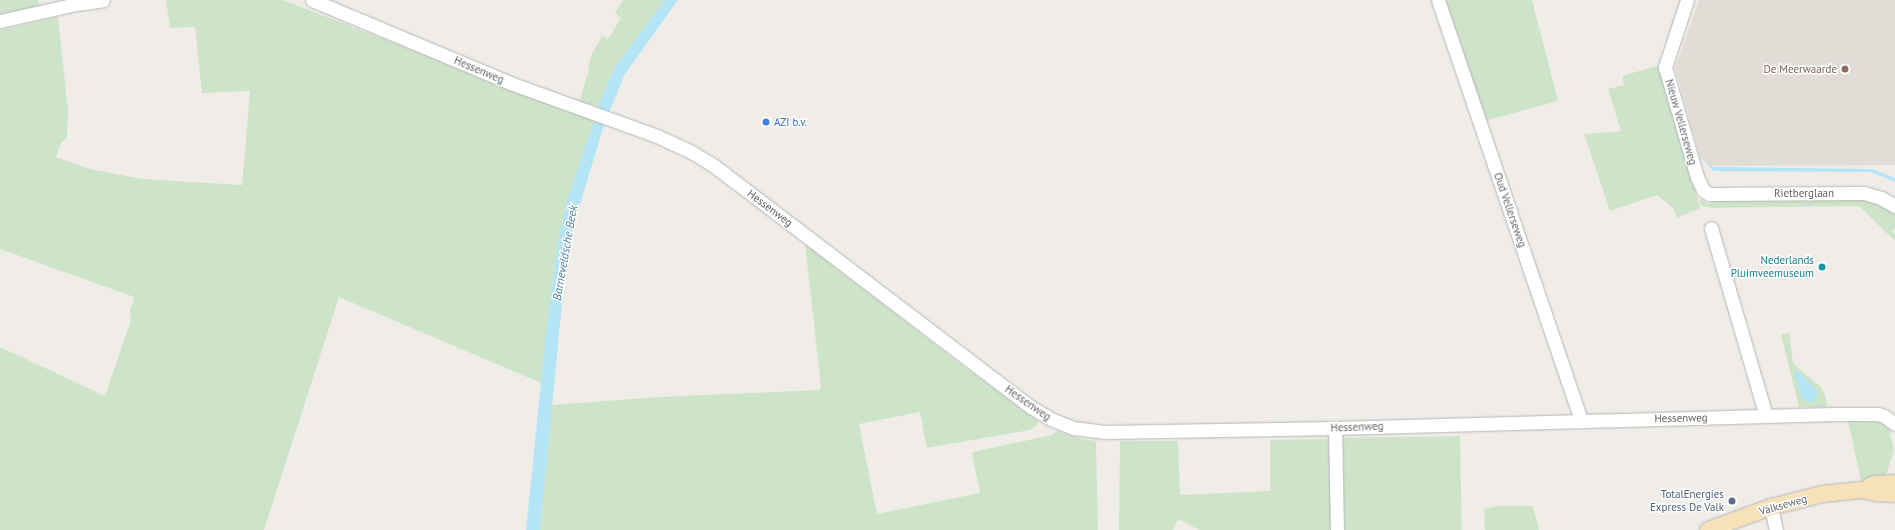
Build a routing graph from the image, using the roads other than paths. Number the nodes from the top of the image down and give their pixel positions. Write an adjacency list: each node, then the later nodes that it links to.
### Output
1 (103, 0): 5 (street)
2 (312, 0): 13 (street, Hessenweg)
3 (1438, 0): 11 (street, Oud Vellerseweg)
4 (1687, 0): 7 (street, Nieuw Vellerseweg)
5 (76, 2): 6 (street)
6 (0, 21)
7 (1709, 194): 8 (street, Rietberglaan)
8 (1895, 206)
9 (1711, 228): 10 (street)
10 (1766, 416): 11 (street, Hessenweg); 12 (street, Hessenweg)
11 (1581, 421): 13 (street, Hessenweg)
12 (1895, 424)
13 (1335, 428): 18 (street)
14 (1895, 482): 15 (main road, Valkseweg)
15 (1861, 490): 16 (main road, Valkseweg); 17 (main road, Valkseweg)
16 (1895, 494)
17 (1771, 507): 19 (main road, Valkseweg); 20 (street)
18 (1337, 530)
19 (1708, 530)
20 (1776, 530)

